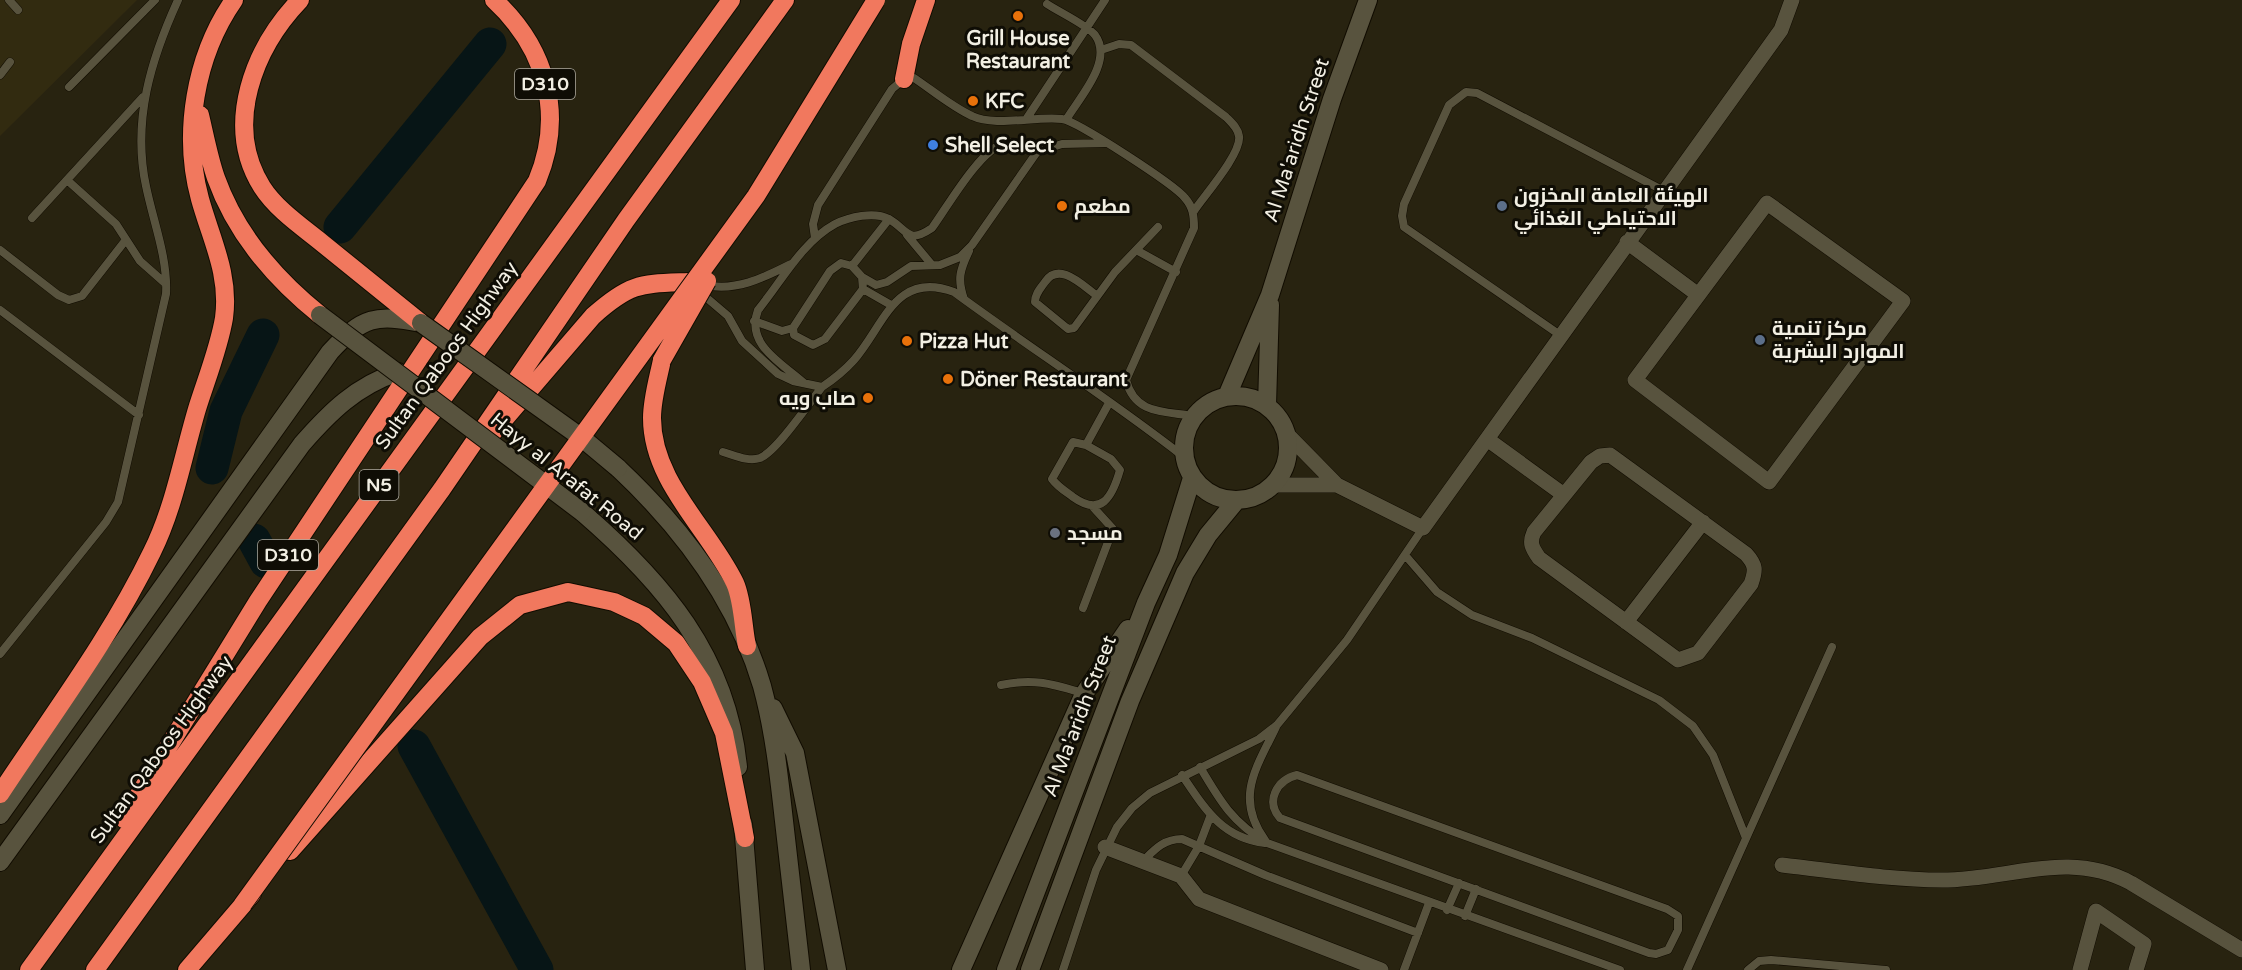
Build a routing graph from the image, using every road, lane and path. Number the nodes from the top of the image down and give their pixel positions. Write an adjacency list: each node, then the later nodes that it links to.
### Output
1 (9, 0): 15 (lane)
2 (156, 0): 21 (lane)
3 (178, 0): 23 (lane)
4 (234, 0): 22 (highway)
5 (300, 0): 58 (highway)
6 (494, 0): 118 (highway, D310)
7 (731, 0): 118 (highway, Sultan Qaboos Highway / N5)
8 (785, 0): 80 (highway, N5)
9 (876, 0): 30 (highway, bridge)
10 (926, 0): 20 (highway)
11 (1105, 0): 16 (lane)
12 (1368, 0): 52 (main road, Al Ma'aridh Street)
13 (1792, 0): 29 (street)
14 (1047, 4): 16 (lane)
15 (18, 10)
16 (1086, 29): 17 (lane); 24 (lane)
17 (1101, 50): 25 (lane); 31 (lane)
18 (10, 62): 19 (lane)
19 (0, 75)
20 (904, 79): 24 (lane); 36 (lane)
21 (69, 87)
22 (195, 96): 56 (highway); 99 (highway)
23 (143, 97): 28 (lane); 48 (lane)
24 (1027, 118): 25 (lane)
25 (1066, 120): 26 (lane)
26 (1107, 143): 27 (lane); 31 (lane)
27 (1036, 152): 35 (lane); 39 (lane)
28 (67, 180): 32 (lane); 37 (lane)
29 (1664, 191): 38 (street); 61 (lane)
30 (756, 196): 71 (highway, bridge); 90 (highway, bridge)
31 (1194, 211): 45 (lane)
32 (32, 218)
33 (889, 219): 35 (lane); 36 (lane); 44 (lane)
34 (1158, 228): 41 (lane)
35 (907, 235): 43 (lane)
36 (815, 238): 42 (lane)
37 (125, 241): 40 (lane); 48 (lane)
38 (1627, 242): 50 (street); 61 (street)
39 (972, 245): 43 (lane); 53 (lane)
40 (0, 250)
41 (1138, 251): 45 (lane); 51 (lane)
42 (796, 262): 47 (lane); 57 (lane)
43 (933, 265): 46 (lane)
44 (852, 266): 46 (lane); 59 (lane)
45 (1176, 272): 69 (lane)
46 (862, 277): 49 (lane)
47 (689, 282): 63 (lane); 80 (highway)
48 (166, 284): 68 (lane)
49 (863, 289): 54 (lane); 59 (lane)
50 (1697, 294): 50 (street)
51 (1096, 295): 51 (lane)
52 (1270, 295): 65 (main road, Al Ma'aridh Street); 67 (main road, Al Ma'aridh Street)
53 (964, 300): 54 (lane); 66 (lane)
54 (891, 305): 64 (lane)
55 (0, 310): 68 (lane)
56 (320, 315): 60 (main road, Hayy al Arafat Road, bridge)
57 (754, 321): 59 (lane); 63 (lane)
58 (422, 323): 60 (main road); 71 (main road, Hayy al Arafat Road, bridge)
59 (793, 328)
60 (346, 334): 62 (main road, Hayy al Arafat Road, bridge); 100 (main road)
61 (1560, 335): 72 (street)
62 (398, 372): 77 (main road, Hayy al Arafat Road, bridge); 107 (main road)
63 (806, 385): 64 (lane)
64 (822, 387): 74 (lane)
65 (1227, 396): 67 (main road); 69 (main road)
66 (1109, 403): 73 (lane); 75 (lane)
67 (1266, 405): 70 (main road)
68 (139, 415): 92 (lane)
69 (1194, 416): 75 (main road)
70 (1286, 433): 78 (street); 79 (main road)
71 (582, 438): 77 (highway, bridge); 90 (main road, Hayy al Arafat Road, bridge)
72 (1487, 439): 81 (street); 85 (street)
73 (1086, 445): 83 (lane); 83 (lane)
74 (723, 452)
75 (1184, 457): 76 (main road)
76 (1192, 478): 82 (main road); 87 (main road, Al Ma'aridh Street)
77 (546, 483): 102 (main road, Hayy al Arafat Road, bridge); 114 (highway, bridge)
78 (1337, 484): 79 (street); 85 (street)
79 (1273, 485): 82 (main road)
80 (442, 489): 121 (highway, N5)
81 (1564, 495): 84 (street); 89 (street)
82 (1236, 501): 128 (main road)
83 (1093, 507): 88 (lane)
84 (1703, 522): 89 (street); 89 (street)
85 (1423, 528): 86 (lane)
86 (1405, 555): 96 (lane); 103 (lane)
87 (1146, 603): 95 (main road); 127 (main road, Al Ma'aridh Street)
88 (1083, 608)
89 (1626, 622)
90 (747, 646): 94 (main road, Hayy al Arafat Road)
91 (1832, 646): 103 (lane)
92 (0, 654)
93 (1001, 685): 95 (lane)
94 (762, 686): 124 (main road, Hayy al Arafat Road); 125 (main road)
95 (1084, 694): 126 (main road)
96 (1277, 725): 97 (lane); 104 (lane)
97 (1200, 766): 98 (lane); 104 (lane)
98 (1182, 775): 101 (lane); 106 (lane)
99 (0, 794)
100 (0, 815)
101 (1210, 817): 104 (lane); 105 (lane)
102 (745, 838): 114 (highway); 123 (main road, Hayy al Arafat Road)
103 (1746, 838): 133 (lane)
104 (1267, 843): 113 (lane)
105 (1199, 846): 108 (lane); 110 (lane); 117 (lane)
106 (1105, 847): 108 (street); 129 (lane)
107 (0, 861)
108 (1143, 861): 110 (street)
109 (1782, 865): 119 (street)
110 (1181, 876): 130 (street)
111 (1459, 883): 112 (lane); 112 (lane); 115 (lane)
112 (1476, 889): 116 (lane)
113 (1429, 903): 115 (lane); 117 (lane)
114 (243, 904): 122 (highway)
115 (1448, 910): 116 (lane)
116 (1465, 916): 132 (lane)
117 (1418, 933): 131 (lane)
118 (51, 938): 120 (highway, Sultan Qaboos Highway / N5)
119 (2242, 950)
120 (29, 970)
121 (95, 970)
122 (187, 970)
123 (755, 970)
124 (801, 970)
125 (837, 970)
126 (961, 970)
127 (1006, 970)
128 (1030, 970)
129 (1063, 970)
130 (1380, 970)
131 (1404, 970)
132 (1620, 970)
133 (1687, 970)
134 (1748, 970): 135 (lane)
135 (1886, 970)
136 (2080, 970): 137 (street)
137 (2136, 970)

